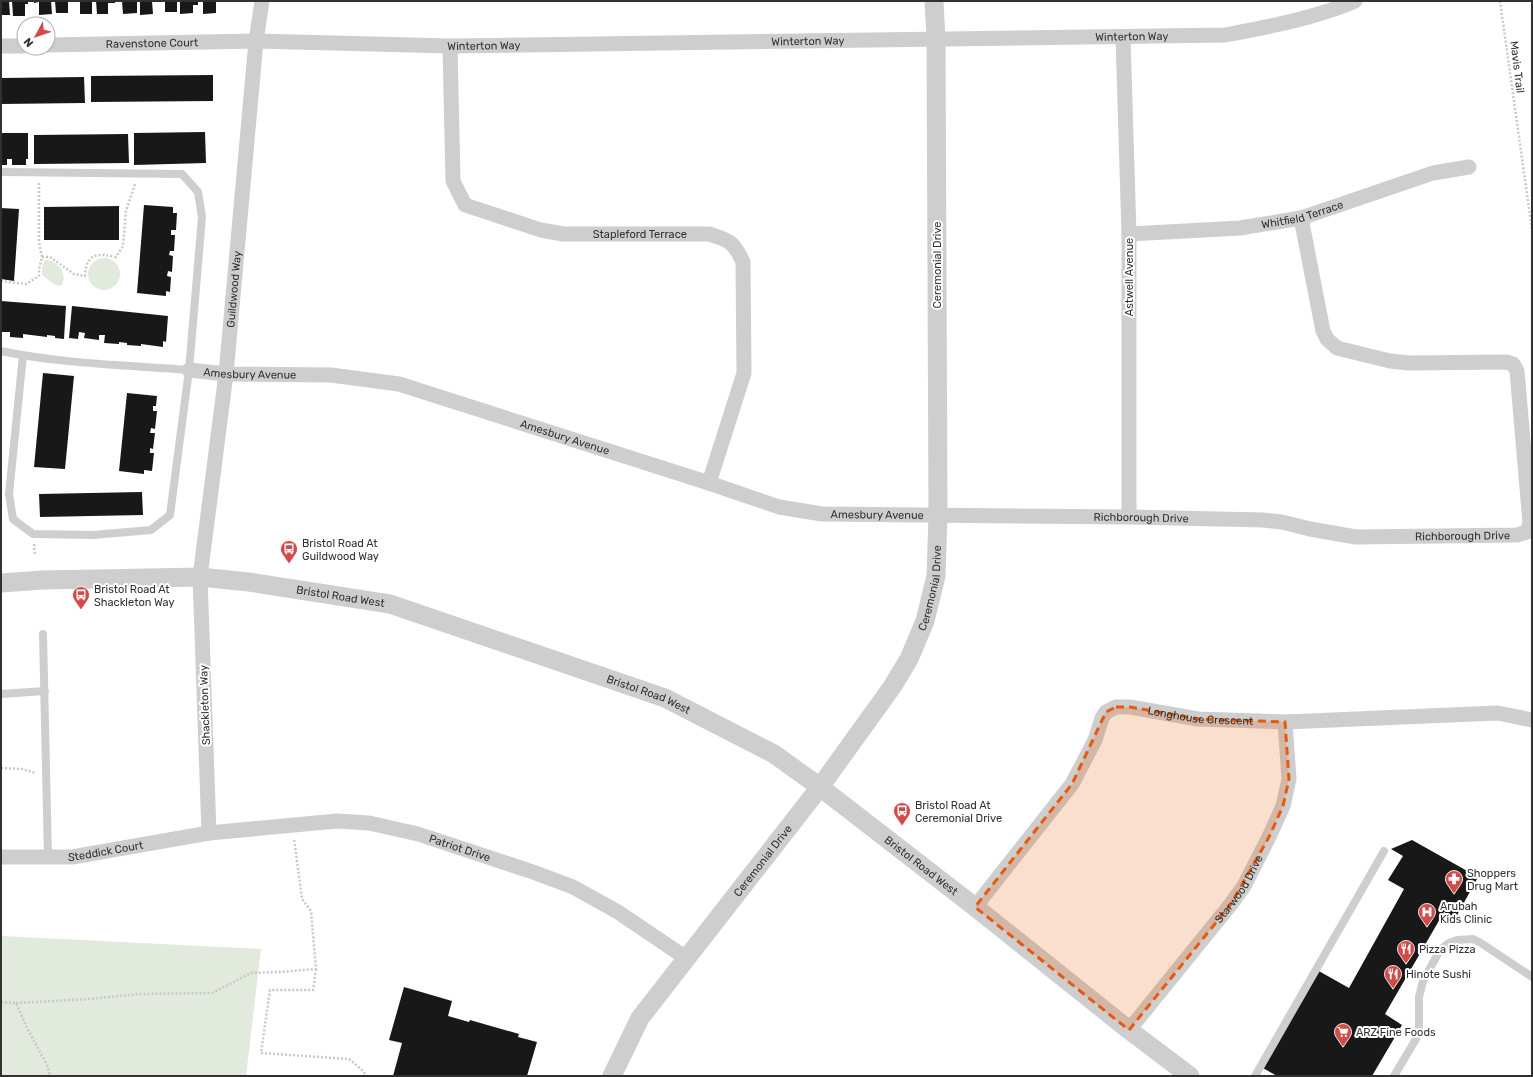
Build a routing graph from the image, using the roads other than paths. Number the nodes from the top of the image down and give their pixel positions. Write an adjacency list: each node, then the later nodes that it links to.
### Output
1 (262, 1): 6 (street, Guildwood Way)
2 (934, 1): 5 (street, Ceremonial Drive)
3 (1355, 1): 4 (street, Winterton Way)
4 (1123, 37): 5 (street, Winterton Way); 14 (street, Astwell Avenue)
5 (936, 39): 10 (street, Winterton Way); 20 (street, Ceremonial Drive)
6 (256, 41): 7 (street, Ravenstone Court); 10 (street, Winterton Way); 18 (street, Guildwood Way)
7 (56, 45)
8 (1, 46): 9 (street)
9 (16, 46)
10 (450, 46): 19 (street, Stapleford Terrace)
11 (1469, 167): 13 (street, Whitfield Terrace)
12 (1, 172): 17 (lane)
13 (1301, 218): 14 (street, Whitfield Terrace); 21 (street, Richborough Drive)
14 (1129, 234): 21 (street, Astwell Avenue)
15 (1, 351): 16 (lane)
16 (23, 355): 17 (lane); 17 (lane)
17 (189, 370): 18 (street, Amesbury Avenue)
18 (226, 374): 19 (street, Amesbury Avenue); 22 (street, Guildwood Way)
19 (709, 483): 20 (street, Amesbury Avenue)
20 (938, 516): 21 (street, Richborough Drive); 29 (street, Ceremonial Drive)
21 (1129, 517)
22 (200, 577): 23 (street, Bristol Road West); 29 (street, Bristol Road West); 30 (street, Shackleton Way)
23 (1, 583)
24 (43, 634): 25 (lane)
25 (45, 691): 26 (lane); 33 (lane)
26 (1, 694)
27 (1532, 720): 28 (street, Longhouse Crescent)
28 (1285, 722): 34 (street, Longhouse Crescent); 37 (street, Starwood Drive)
29 (820, 787): 34 (street, Bristol Road West); 35 (street, Ceremonial Drive)
30 (209, 833): 33 (street, Steddick Court); 35 (street, Patriot Drive)
31 (1384, 851): 40 (lane)
32 (1, 857): 33 (street, Steddick Court)
33 (48, 858)
34 (975, 907): 37 (street, Bristol Road West)
35 (686, 958): 38 (street, Ceremonial Drive)
36 (1532, 977): 41 (lane)
37 (1129, 1030): 39 (street, Bristol Road West)
38 (612, 1076)
39 (1190, 1076)
40 (1255, 1076)
41 (1394, 1076)

